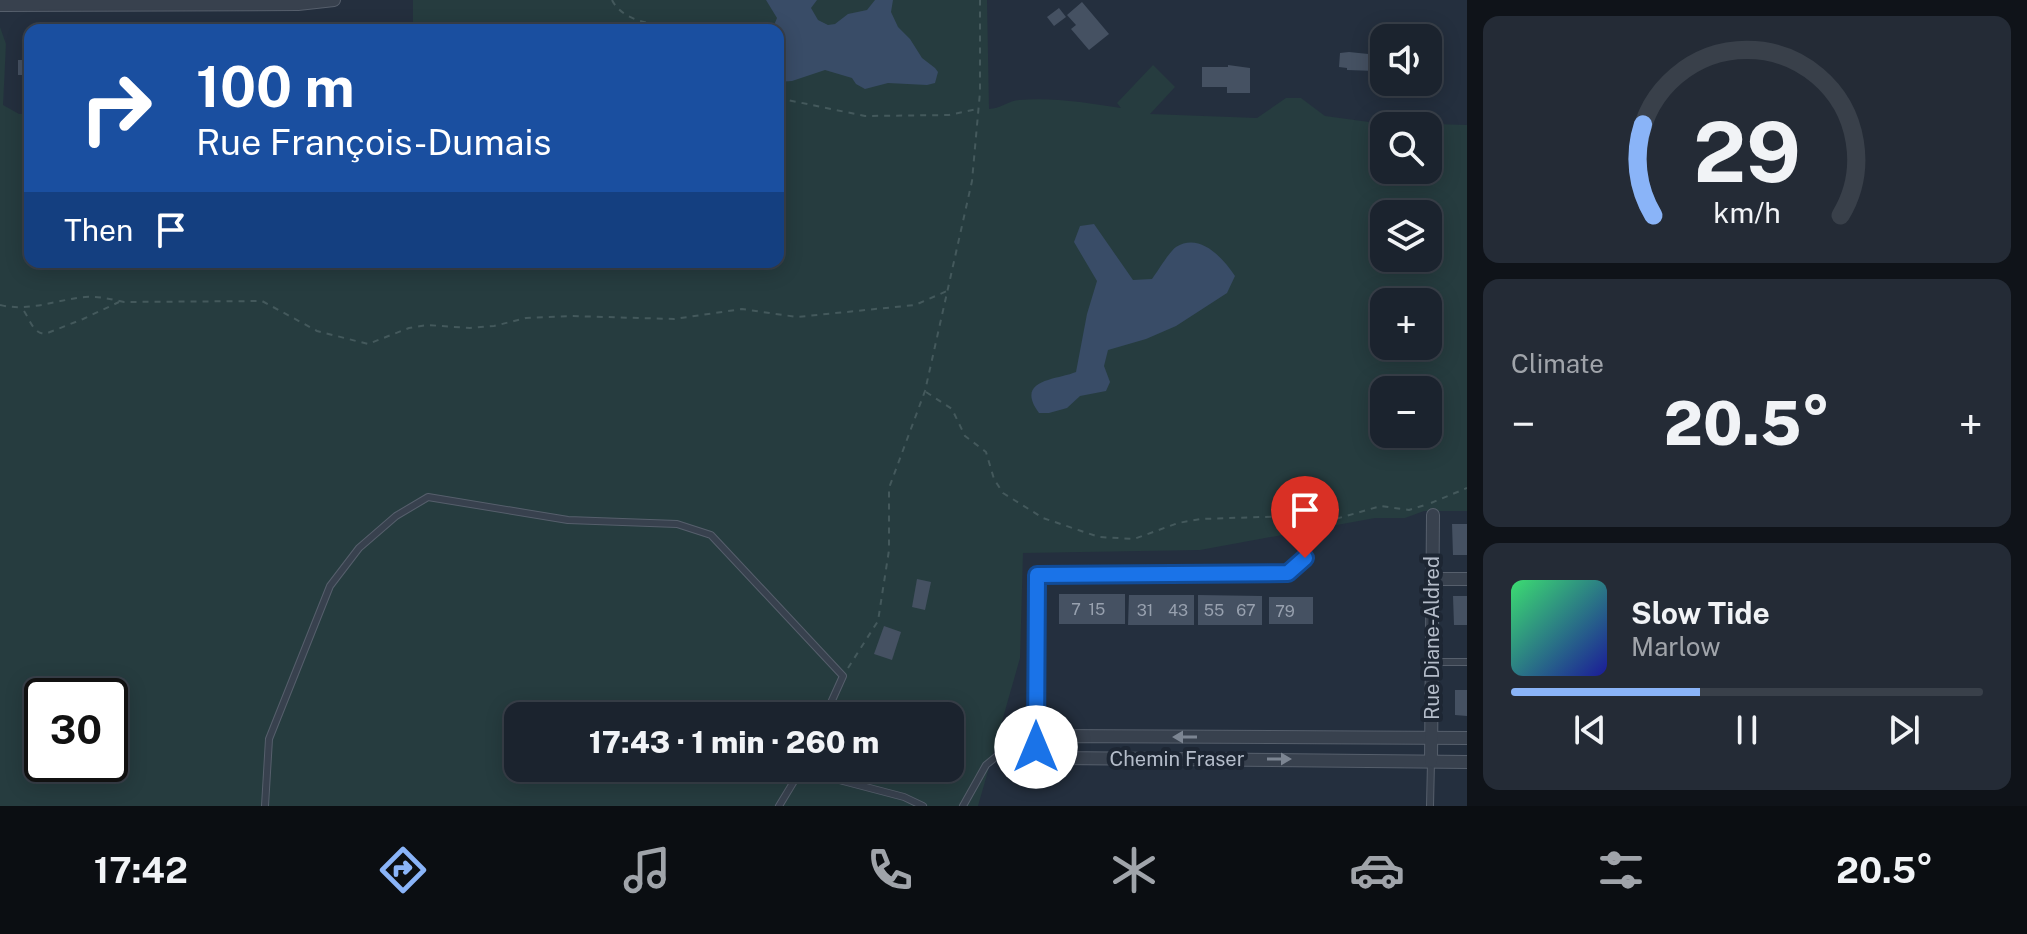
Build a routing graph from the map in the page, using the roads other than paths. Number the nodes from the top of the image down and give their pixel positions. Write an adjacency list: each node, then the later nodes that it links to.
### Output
1 (334, 0): 2 (street)
2 (0, 5)
3 (1433, 515): 5 (street, Rue Diane-Aldred)
4 (1305, 558): 12 (street)
5 (1433, 579): 6 (street); 7 (street, Rue Diane-Aldred)
6 (1467, 579)
7 (1432, 662): 8 (lane); 11 (street, Rue Diane-Aldred)
8 (1467, 662)
9 (831, 702): 17 (lane)
10 (1467, 738): 11 (street, Chemin Fraser)
11 (1431, 739): 12 (street, Chemin Fraser, one-way to 12); 13 (street, Rue Diane-Aldred)
12 (1036, 747): 13 (street, Chemin Fraser, one-way to 13); 20 (lane)
13 (1431, 761): 14 (street, Chemin Fraser); 21 (lane)
14 (1467, 762)
15 (793, 782): 18 (lane)
16 (849, 782): 19 (lane)
17 (265, 806)
18 (779, 806)
19 (923, 806)
20 (963, 806)
21 (1430, 806)

